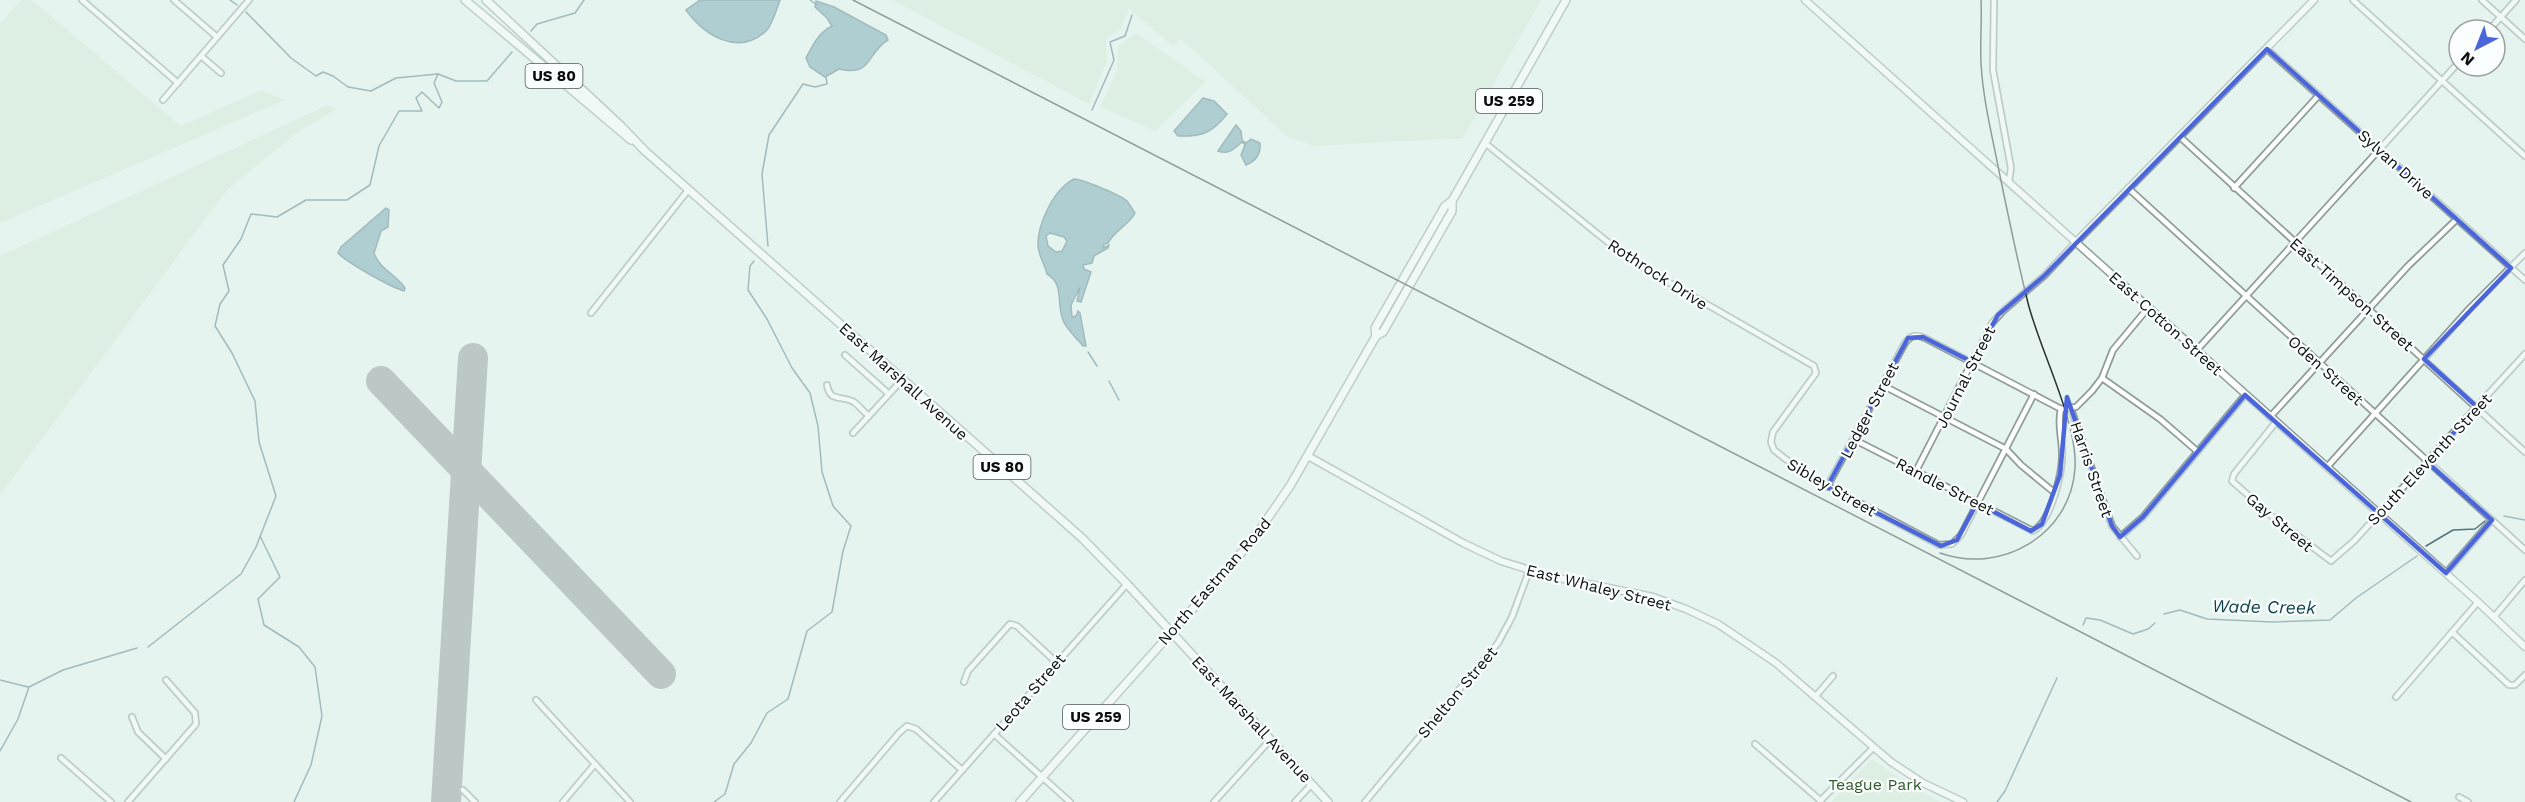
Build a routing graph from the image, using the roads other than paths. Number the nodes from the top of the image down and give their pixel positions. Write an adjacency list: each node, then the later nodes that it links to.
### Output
1 (82, 0): 21 (street)
2 (174, 0): 14 (street)
3 (249, 0): 14 (street)
4 (465, 0): 27 (main road, East Marshall Avenue / US 80)
5 (486, 0): 27 (main road, East Marshall Avenue / US 80)
6 (1566, 0): 25 (main road, US 259)
7 (1805, 0): 29 (street, East Cotton Street)
8 (1994, 0): 29 (street)
9 (2314, 0): 16 (street)
10 (2353, 0): 20 (street)
11 (2482, 0): 13 (street)
12 (2516, 0): 13 (street)
13 (2501, 17): 15 (street)
14 (217, 37): 17 (street)
15 (2525, 39)
16 (2267, 49): 22 (street, Sylvan Drive); 24 (street)
17 (201, 56): 18 (street); 21 (street)
18 (221, 74)
19 (2447, 75): 20 (street)
20 (2442, 80): 26 (street); 28 (street)
21 (178, 83): 23 (street)
22 (2319, 95): 26 (street, Sylvan Drive); 31 (street)
23 (163, 100)
24 (2179, 136): 30 (street); 31 (street, East Timpson Street)
25 (1485, 143): 33 (main road, US 259); 51 (street, Rothrock Drive)
26 (2381, 150): 34 (street, Sylvan Drive); 36 (street)
27 (645, 151): 32 (main road, East Marshall Avenue / US 80)
28 (2525, 156)
29 (2009, 181): 35 (street, East Cotton Street)
30 (2128, 188): 35 (street); 40 (street, Oden Street)
31 (2234, 188): 36 (street, East Timpson Street)
32 (689, 189): 43 (street); 53 (main road, East Marshall Avenue / US 80)
33 (1452, 201): 44 (main road, North Eastman Road / US 259); 44 (main road, North Eastman Road / US 259)
34 (2457, 219): 38 (street, Sylvan Drive); 42 (street)
35 (2076, 242): 41 (street, East Cotton Street); 49 (street, Journal Street)
36 (2295, 244): 40 (street); 42 (street, East Timpson Street)
37 (2525, 253): 38 (street)
38 (2511, 268): 39 (street, Sylvan Drive); 48 (street)
39 (2525, 280)
40 (2247, 297): 45 (street); 50 (street, Oden Street)
41 (2148, 308): 45 (street, East Cotton Street); 52 (street)
42 (2369, 309): 48 (street, East Timpson Street); 50 (street)
43 (591, 313)
44 (1376, 336): 71 (main road, North Eastman Road / US 259)
45 (2196, 351): 58 (street, East Cotton Street)
46 (2525, 354): 59 (street, South Eleventh Street)
47 (846, 355): 56 (street)
48 (2424, 359): 59 (street, East Timpson Street); 62 (street)
49 (1972, 362): 55 (street, Ledger Street); 57 (street); 64 (street, Journal Street)
50 (2320, 364): 62 (street, Oden Street); 65 (street)
51 (1814, 366): 75 (street, Sibley Street)
52 (2102, 378): 61 (street); 69 (street)
53 (903, 379): 56 (street); 87 (main road, East Marshall Avenue / US 80)
54 (827, 385): 63 (street)
55 (1882, 385): 64 (street); 67 (street, Ledger Street)
56 (890, 394): 63 (street)
57 (2034, 394): 60 (street); 68 (street)
58 (2246, 395): 65 (street, East Cotton Street); 69 (street)
59 (2477, 407): 70 (street, East Timpson Street); 72 (street, South Eleventh Street)
60 (2061, 409): 61 (street); 76 (street)
61 (2071, 409): 80 (street, Harris Street)
62 (2374, 413): 72 (street, Oden Street); 73 (street)
63 (869, 416): 66 (street)
64 (1944, 417): 68 (street); 74 (street, Journal Street)
65 (2273, 420): 73 (street, East Cotton Street); 83 (street, Gay Street)
66 (853, 433)
67 (1853, 439): 74 (street, Randle Street); 75 (street, Ledger Street)
68 (2006, 449): 76 (street); 77 (street)
69 (2197, 451): 80 (street)
70 (2525, 452)
71 (1308, 456): 84 (street, East Whaley Street); 90 (main road, North Eastman Road / US 259)
72 (2427, 462): 78 (street, South Eleventh Street); 79 (street, Oden Street)
73 (2327, 467): 78 (street, East Cotton Street)
74 (1916, 471): 77 (street, Randle Street)
75 (1827, 487): 77 (street, Sibley Street)
76 (2055, 493): 77 (street, Randle Street)
77 (1977, 503)
78 (2379, 513): 83 (street, South Eleventh Street); 85 (street, East Cotton Street)
79 (2492, 520): 81 (street, Oden Street); 85 (street)
80 (2120, 537): 82 (street, Harris Street)
81 (2525, 550)
82 (2136, 556)
83 (2331, 561)
84 (1528, 571): 98 (street, East Whaley Street); 127 (street, Shelton Street)
85 (2446, 573): 88 (street, East Cotton Street)
86 (2525, 580): 89 (street)
87 (1127, 584): 90 (main road, East Marshall Avenue / US 80); 93 (street, Leota Street)
88 (2478, 602): 89 (street, East Cotton Street); 91 (street)
89 (2494, 617): 92 (street, East Cotton Street)
90 (1171, 631): 103 (main road, East Marshall Avenue / US 80); 110 (main road, North Eastman Road / US 259)
91 (2452, 632): 94 (street); 99 (street)
92 (2525, 647)
93 (1056, 662): 97 (street); 102 (street, Leota Street)
94 (2525, 675)
95 (1833, 676): 98 (street)
96 (166, 680): 107 (street)
97 (964, 682)
98 (1815, 697): 105 (street, East Whaley Street)
99 (2396, 697)
100 (536, 700): 108 (street)
101 (132, 717): 107 (street)
102 (994, 734): 109 (street, Leota Street); 110 (street)
103 (1271, 740): 111 (main road, East Marshall Avenue / US 80); 124 (street)
104 (1755, 744): 114 (street)
105 (1873, 748): 114 (street); 128 (street, East Whaley Street)
106 (62, 758): 115 (street)
107 (166, 759): 116 (street)
108 (595, 764): 118 (street); 119 (street)
109 (962, 770): 120 (street); 121 (street, Leota Street)
110 (1042, 777): 122 (main road, North Eastman Road / US 259); 123 (street)
111 (1312, 784): 125 (street); 126 (main road, East Marshall Avenue / US 80)
112 (463, 790): 117 (street)
113 (2459, 797): 129 (street)
114 (1820, 801)
115 (111, 802)
116 (128, 802)
117 (475, 802)
118 (563, 802)
119 (630, 802)
120 (840, 802)
121 (934, 802)
122 (1020, 802)
123 (1070, 802)
124 (1214, 802)
125 (1295, 802)
126 (1328, 802)
127 (1365, 802)
128 (1963, 802)
129 (2468, 802)

